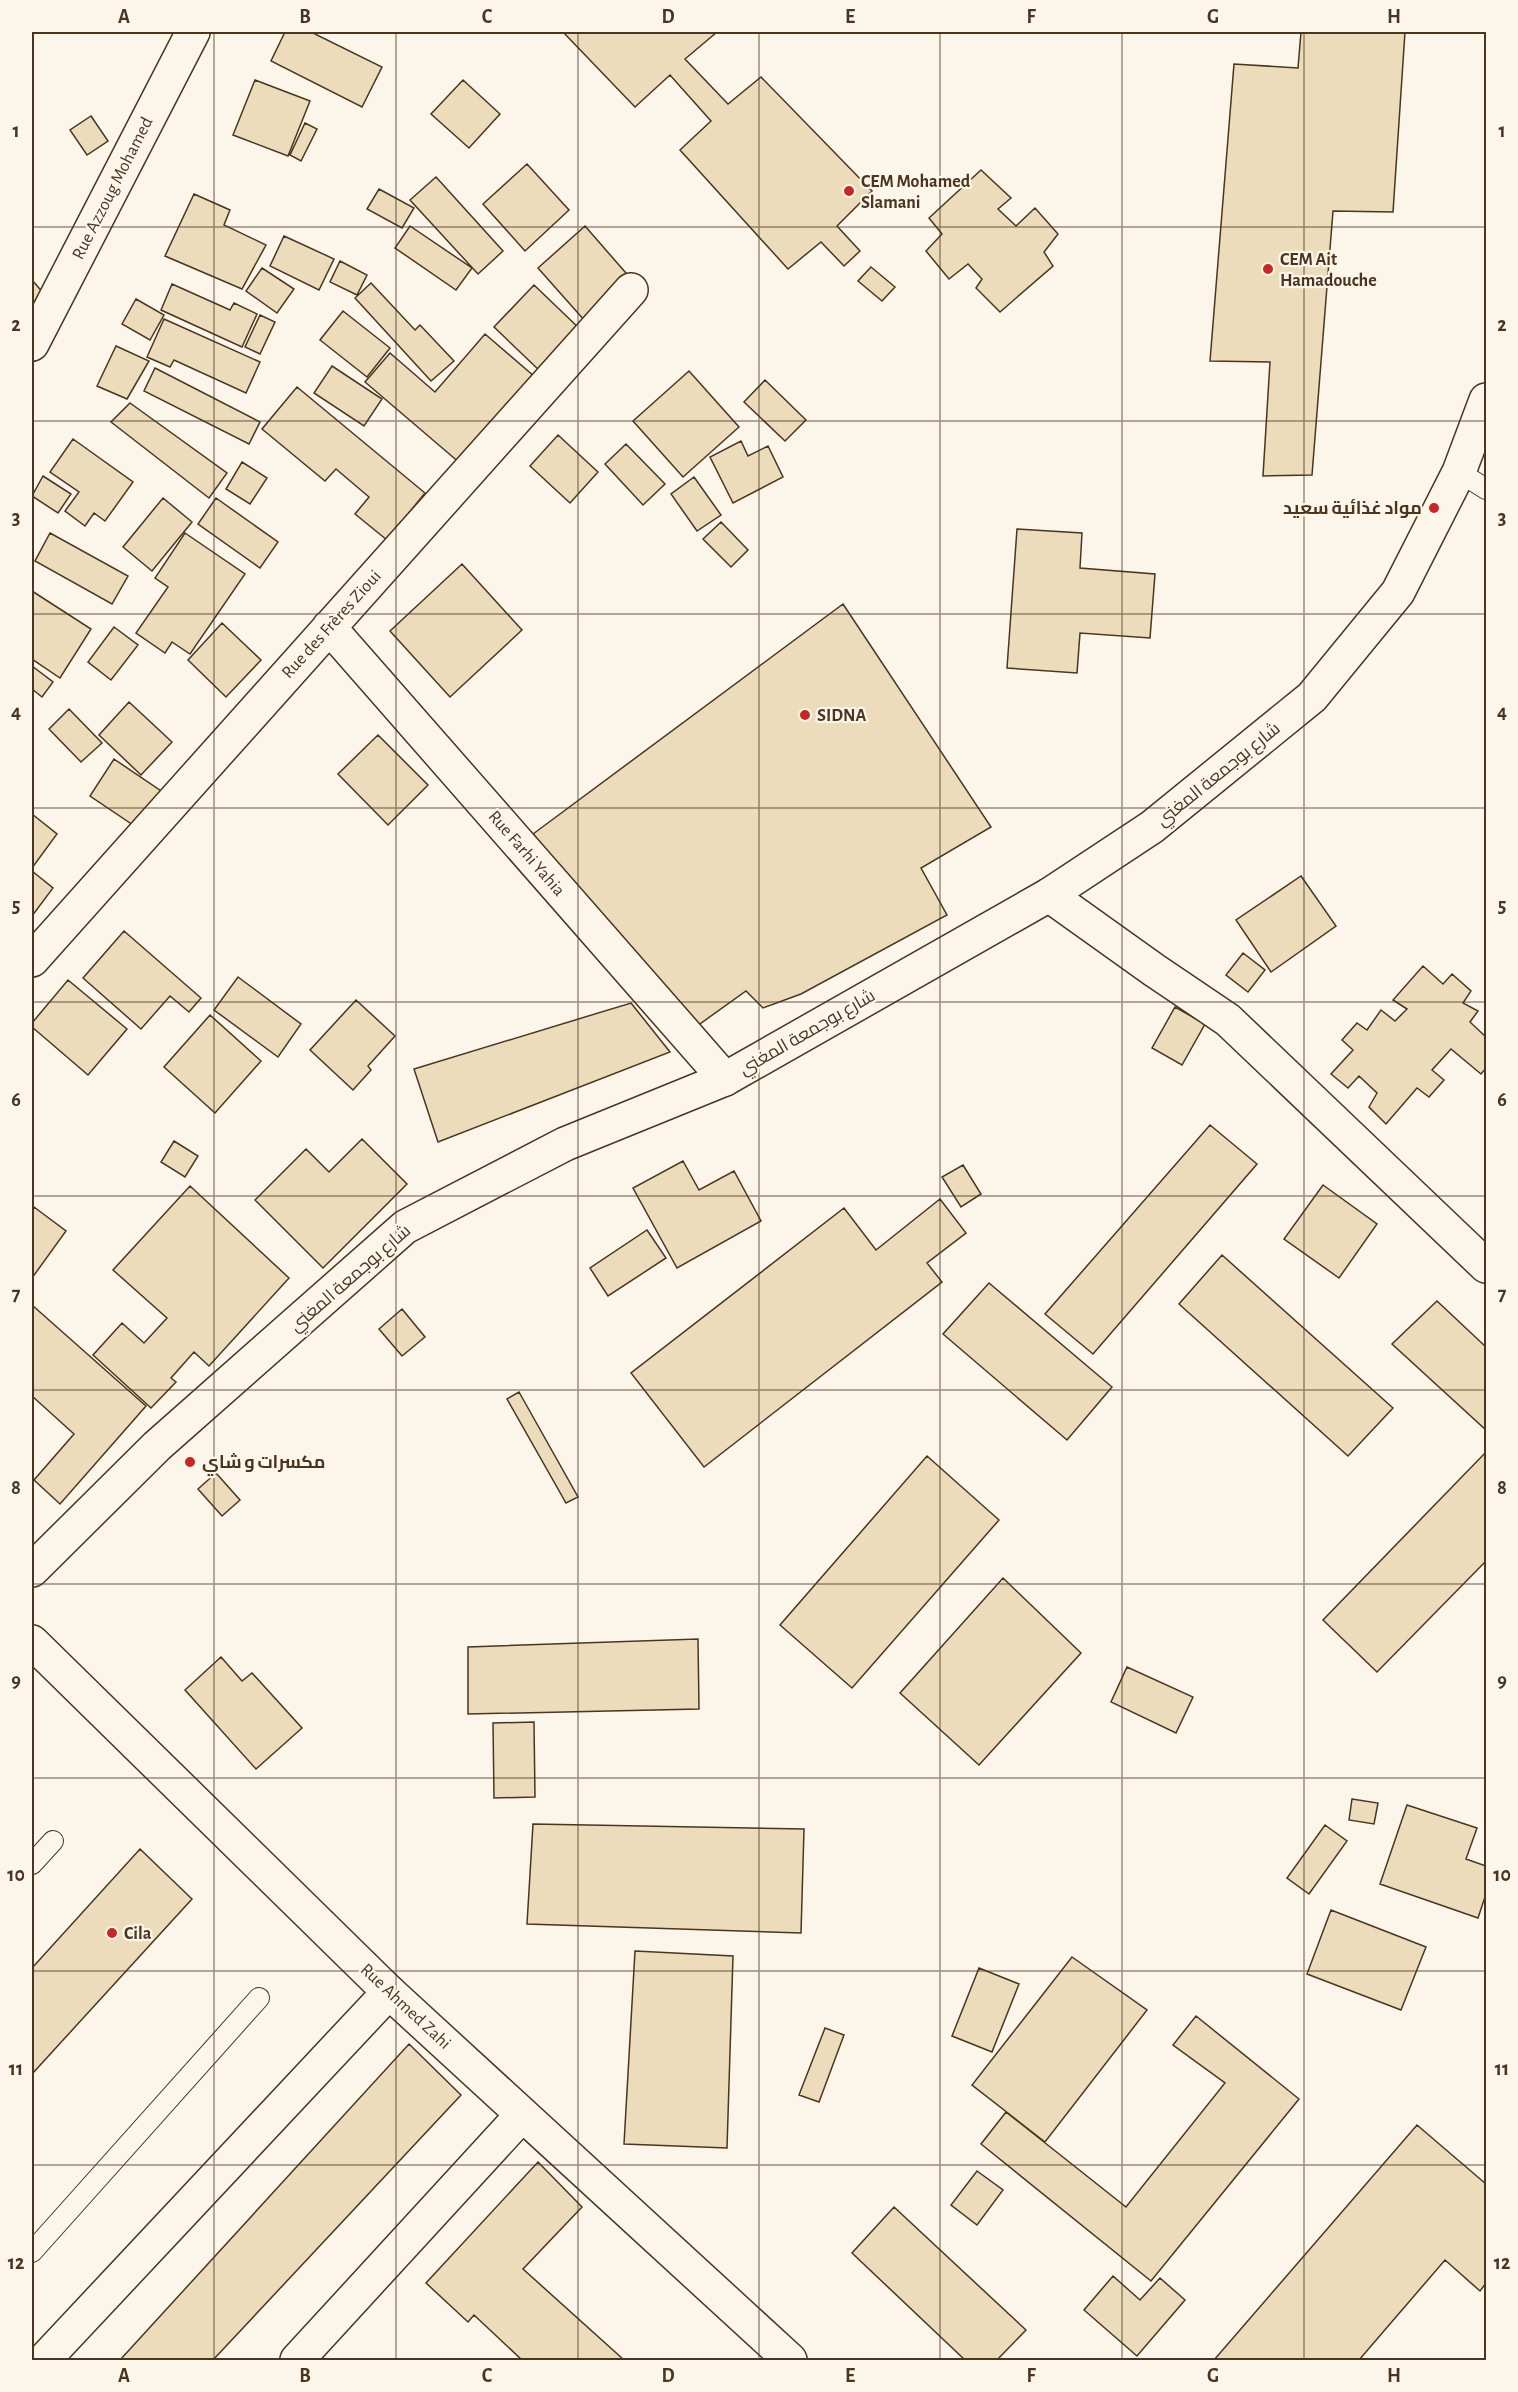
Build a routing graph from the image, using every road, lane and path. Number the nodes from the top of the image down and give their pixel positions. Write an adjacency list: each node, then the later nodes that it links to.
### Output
1 (193, 32): 3 (street, Rue Azzoug Mohamed)
2 (632, 290): 7 (street, Rue des Frères Zioui)
3 (32, 344)
4 (1486, 400): 5 (street, شارع بوجمعة المغني)
5 (1459, 472): 6 (lane); 8 (street, شارع بوجمعة المغني)
6 (1486, 489)
7 (329, 627): 9 (street, Rue des Frères Zioui); 10 (street, Rue Farhi Yahia)
8 (1049, 895): 10 (street, شارع بوجمعة المغني); 11 (street)
9 (32, 960)
10 (725, 1079): 12 (street, شارع بوجمعة المغني)
11 (1481, 1249)
12 (35, 1559)
13 (32, 1642): 16 (street, Rue Ahmed Zahi)
14 (53, 1841): 15 (lane)
15 (32, 1864)
16 (389, 1992): 18 (street, Rue Ahmed Zahi); 20 (street)
17 (259, 1998): 19 (lane)
18 (522, 2115): 21 (street); 22 (street, Rue Ahmed Zahi)
19 (32, 2253)
20 (44, 2361)
21 (297, 2361)
22 (790, 2361)

